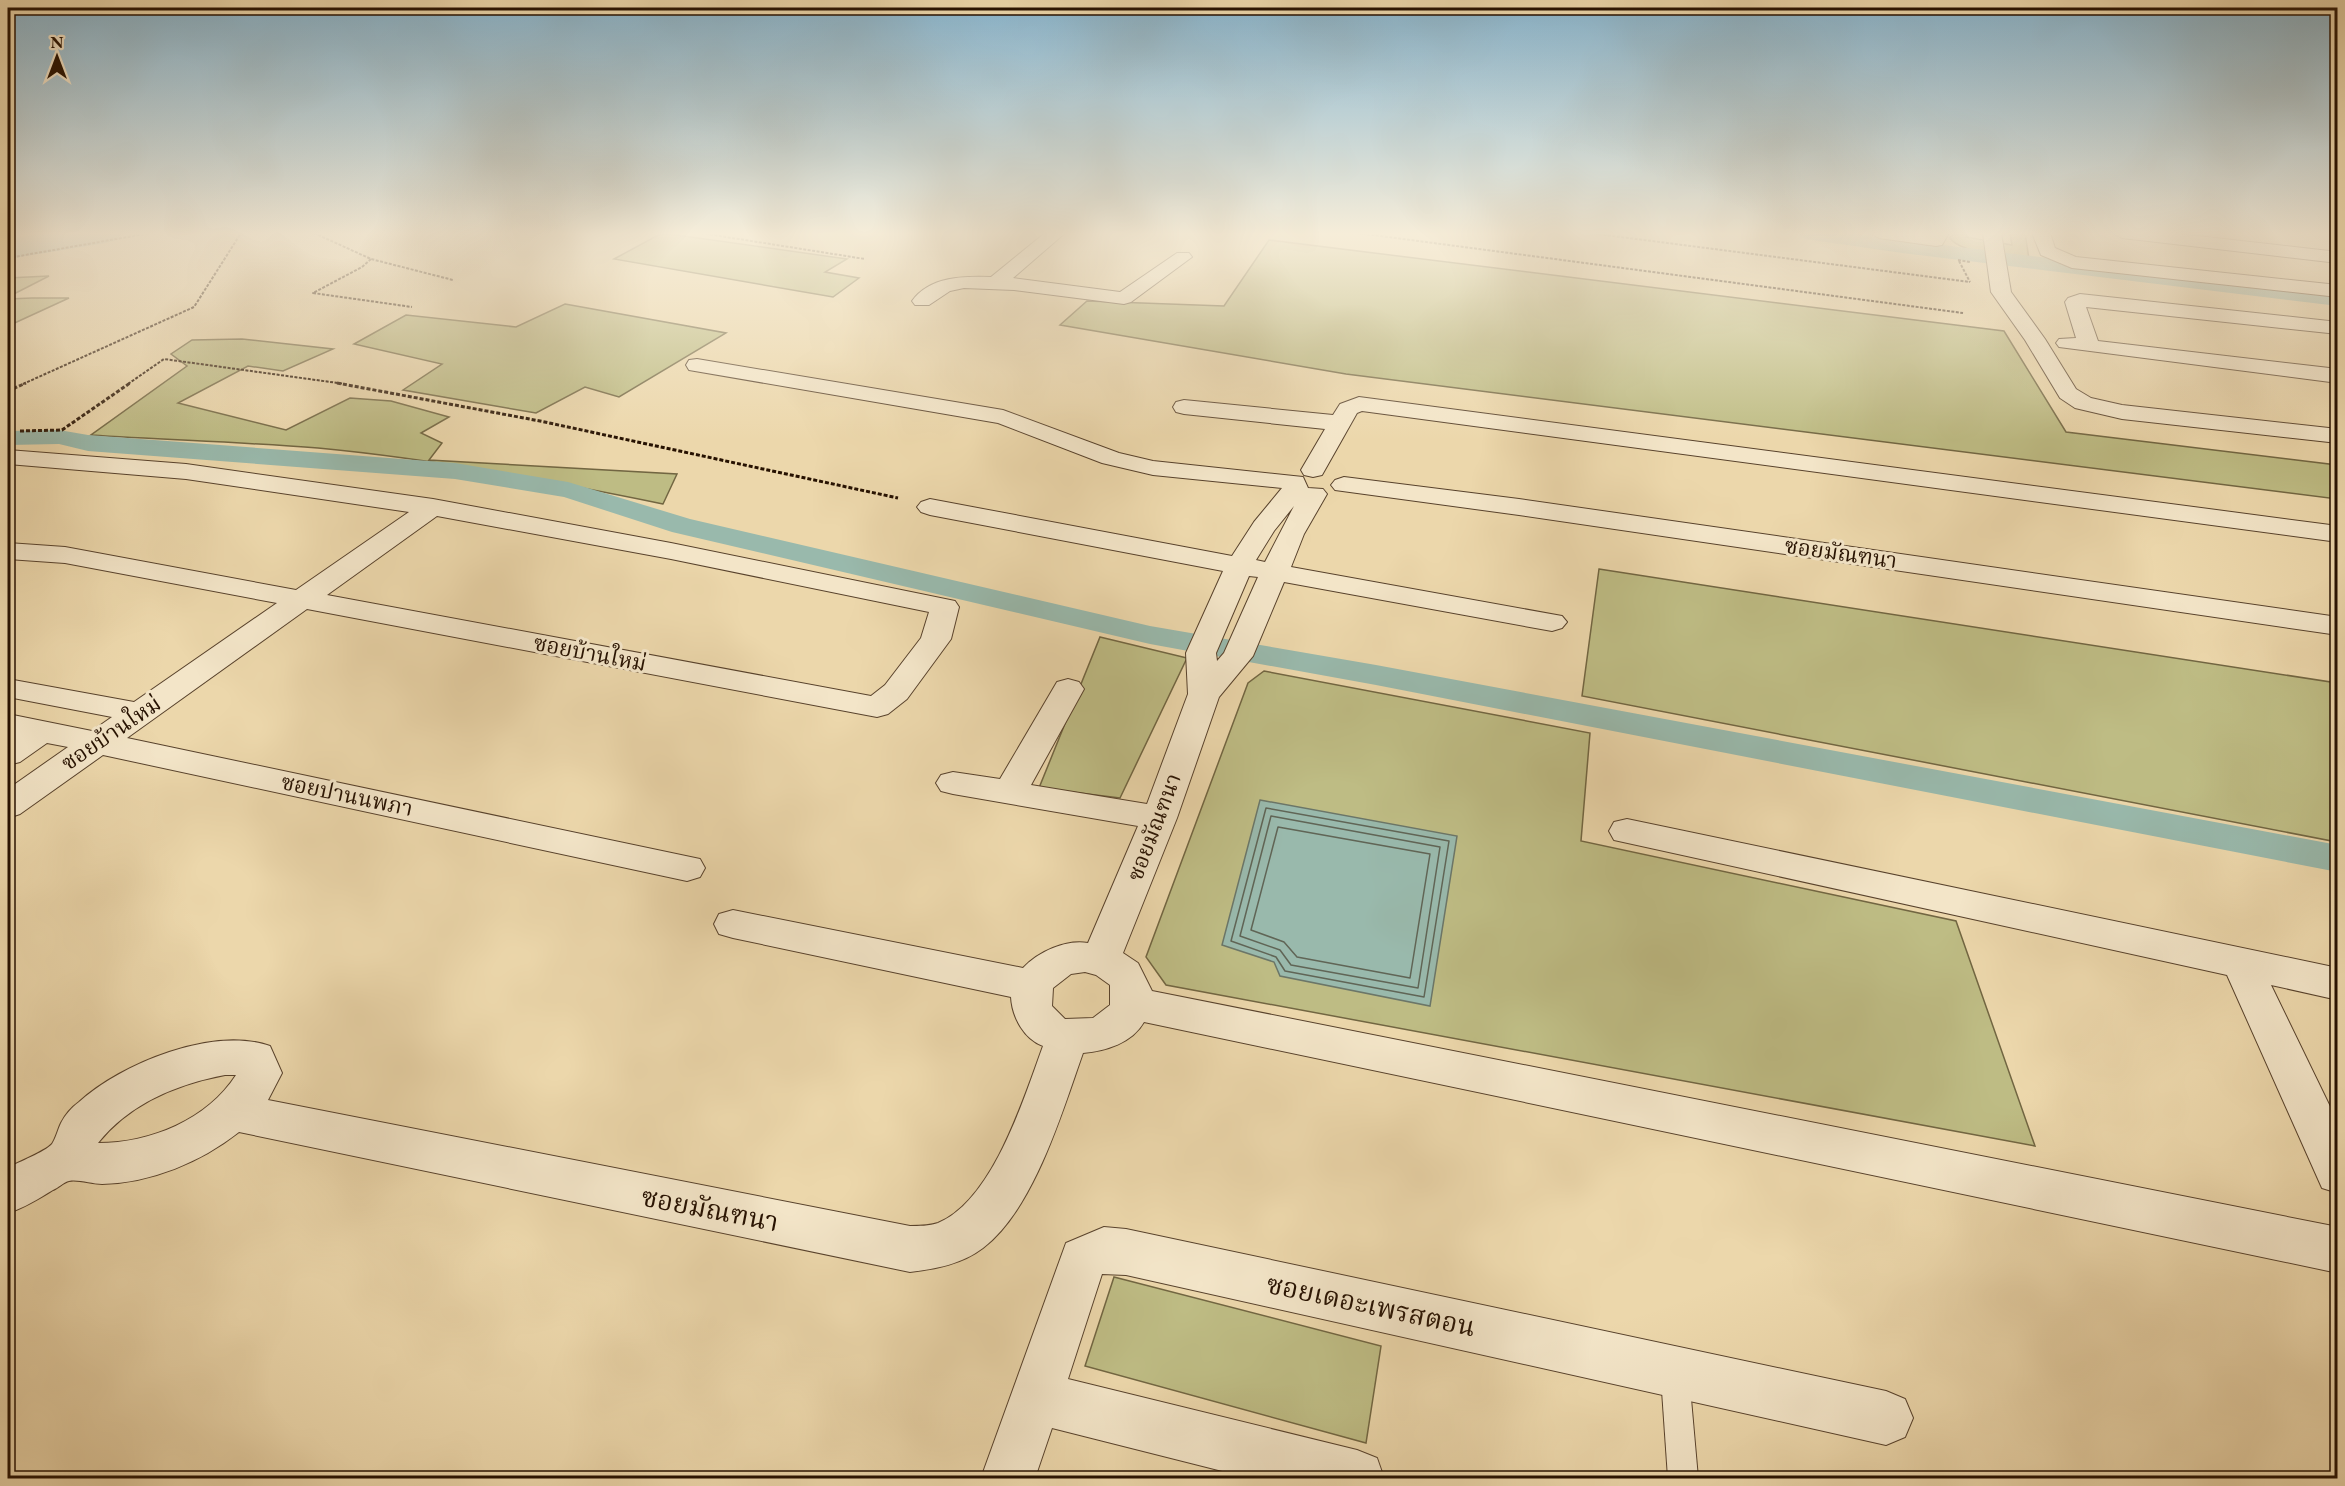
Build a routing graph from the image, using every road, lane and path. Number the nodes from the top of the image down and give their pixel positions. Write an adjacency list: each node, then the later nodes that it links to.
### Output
1 (197, 302): 14 (path)
2 (379, 302): 7 (path)
3 (1882, 302): 8 (path)
4 (2008, 302): 10 (street)
5 (2075, 302): 11 (street)
6 (2102, 302): 9 (street)
7 (412, 307)
8 (1963, 313)
9 (2337, 328)
10 (2035, 339): 11 (street); 18 (street)
11 (2089, 345): 13 (street)
12 (697, 365): 20 (street)
13 (2337, 376)
14 (8, 391)
15 (1184, 407): 16 (street)
16 (1339, 423): 20 (street); 24 (street)
17 (18, 431): 21 (path)
18 (2337, 436)
19 (8, 457): 22 (street)
20 (1304, 483): 26 (street, ซอยมัณฑนา); 27 (street); 30 (street, ซอยมัณฑนา)
21 (898, 498)
22 (433, 507): 28 (street, ซอยบ้านใหม่); 28 (street, ซอยบ้านใหม่)
23 (930, 507): 26 (street)
24 (2337, 534)
25 (8, 551): 28 (street, ซอยบ้านใหม่)
26 (1239, 566): 27 (street); 33 (street, ซอยมัณฑนา)
27 (1273, 573): 29 (street); 33 (street, ซอยมัณฑนา)
28 (303, 598): 34 (street, ซอยบ้านใหม่)
29 (1552, 622)
30 (2337, 626)
31 (8, 688): 34 (street)
32 (1068, 689): 40 (street)
33 (1204, 694): 42 (street, ซอยมัณฑนา)
34 (141, 714): 37 (street, ซอยบ้านใหม่)
35 (8, 724): 36 (street, ซอยปานนพภา)
36 (41, 730): 37 (street, ซอยปานนพภา); 38 (street)
37 (99, 742): 41 (street, ซอยบ้านใหม่); 44 (street, ซอยปานนพภา)
38 (8, 754)
39 (953, 783): 40 (street)
40 (1010, 791): 42 (street)
41 (8, 806)
42 (1159, 818): 46 (street, ซอยมัณฑนา)
43 (1627, 831): 47 (street)
44 (687, 868)
45 (733, 924): 49 (street)
46 (1101, 959): 49 (street); 50 (street)
47 (2241, 963): 48 (street); 54 (street)
48 (2337, 984)
49 (1032, 986): 51 (street)
50 (1132, 1004): 51 (street); 56 (street)
51 (1068, 1037): 52 (street, ซอยมัณฑนา)
52 (233, 1112): 53 (street); 53 (street)
53 (72, 1156): 55 (street)
54 (2337, 1173)
55 (8, 1192)
56 (2337, 1250)
57 (1675, 1371): 58 (street, ซอยเดอะเพรสตอน); 59 (street, ซอยเดอะเพรสตอน); 62 (lane)
58 (1036, 1398): 60 (street, ซอยเดอะเพรสตอน); 61 (street)
59 (1886, 1418)
60 (1008, 1479)
61 (1358, 1479)
62 (1683, 1479)

